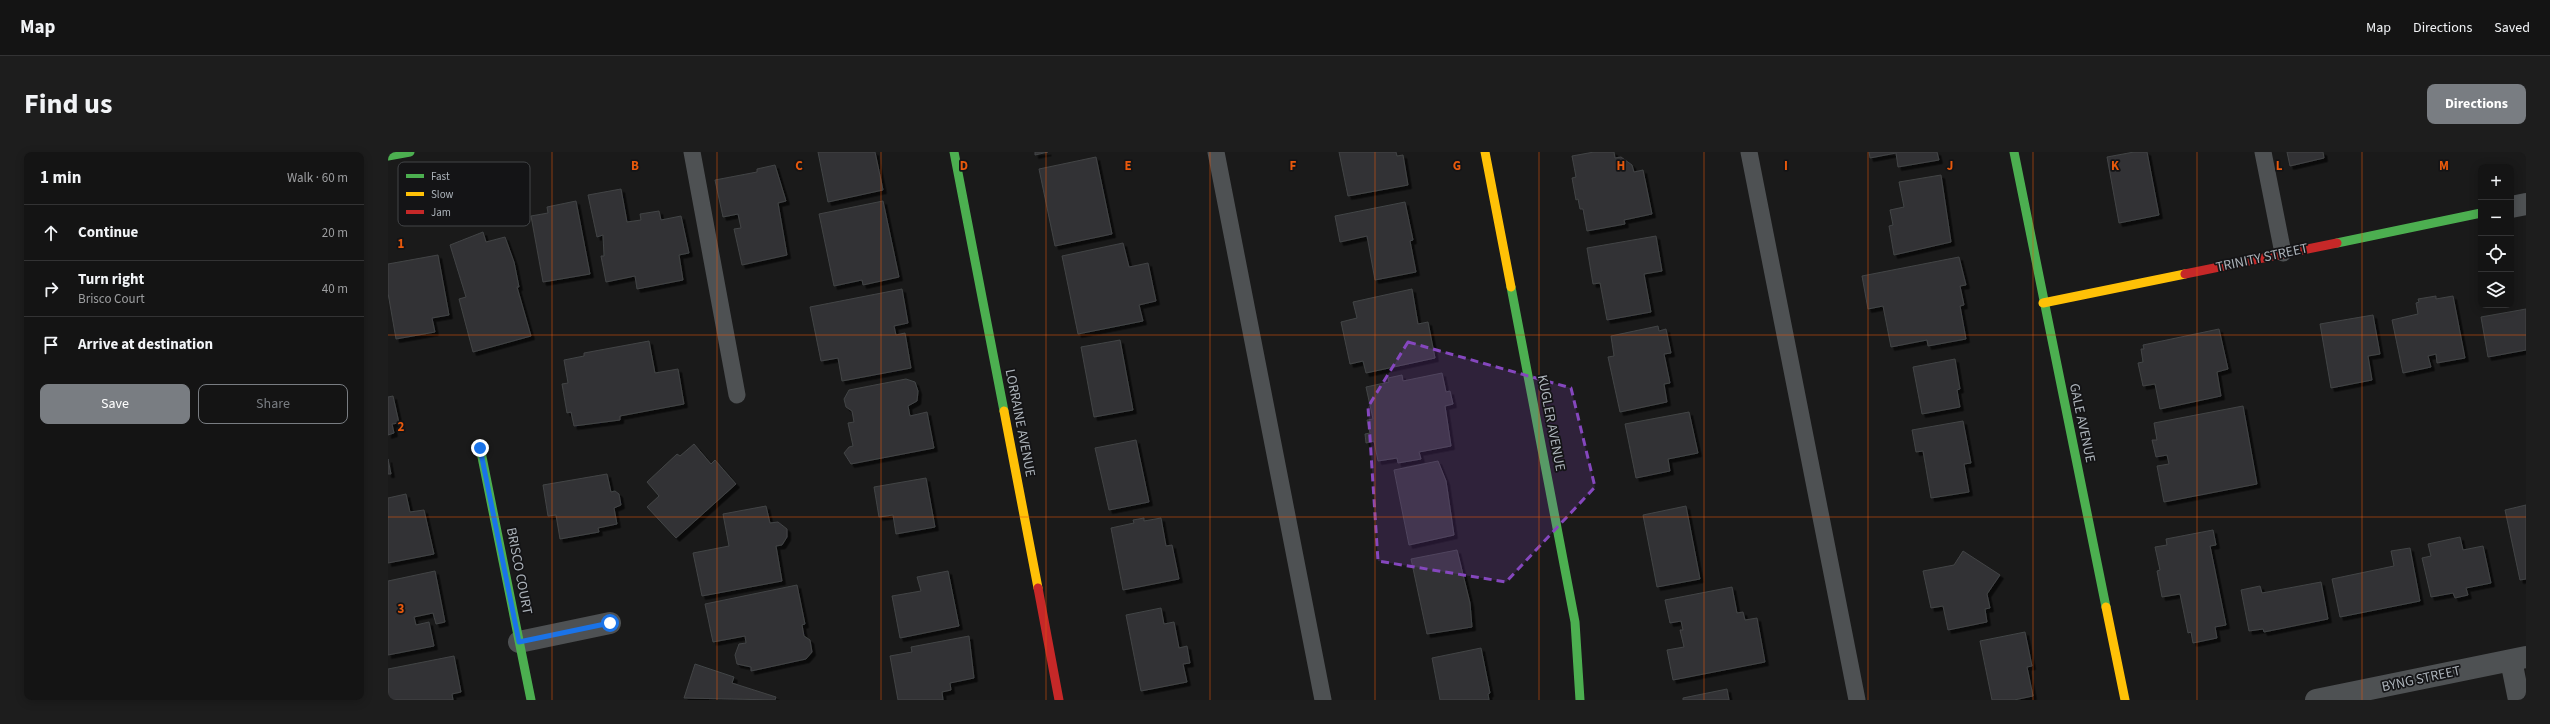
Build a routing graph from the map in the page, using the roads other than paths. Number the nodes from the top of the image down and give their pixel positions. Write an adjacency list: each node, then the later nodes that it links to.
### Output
1 (410, 152): 9 (street)
2 (692, 152): 15 (lane)
3 (954, 152): 21 (street, LORRAINE AVENUE)
4 (1216, 152): 22 (lane)
5 (1485, 152): 23 (street, KUGLER AVENUE)
6 (1749, 152): 24 (lane)
7 (2014, 152): 14 (street, GALE AVENUE)
8 (2263, 152): 13 (lane)
9 (388, 156)
10 (2526, 204): 11 (street)
11 (2514, 206)
12 (2478, 214): 13 (street, TRINITY STREET)
13 (2283, 253): 14 (street, TRINITY STREET)
14 (2043, 303): 25 (street, GALE AVENUE)
15 (737, 395)
16 (480, 448): 18 (street, BRISCO COURT)
17 (610, 623): 18 (street)
18 (519, 642): 20 (street, BRISCO COURT)
19 (2519, 659): 26 (street, BYNG STREET); 27 (street)
20 (531, 700)
21 (1059, 700)
22 (1323, 700)
23 (1580, 700)
24 (1857, 700)
25 (2125, 700)
26 (2316, 700)
27 (2519, 700)

